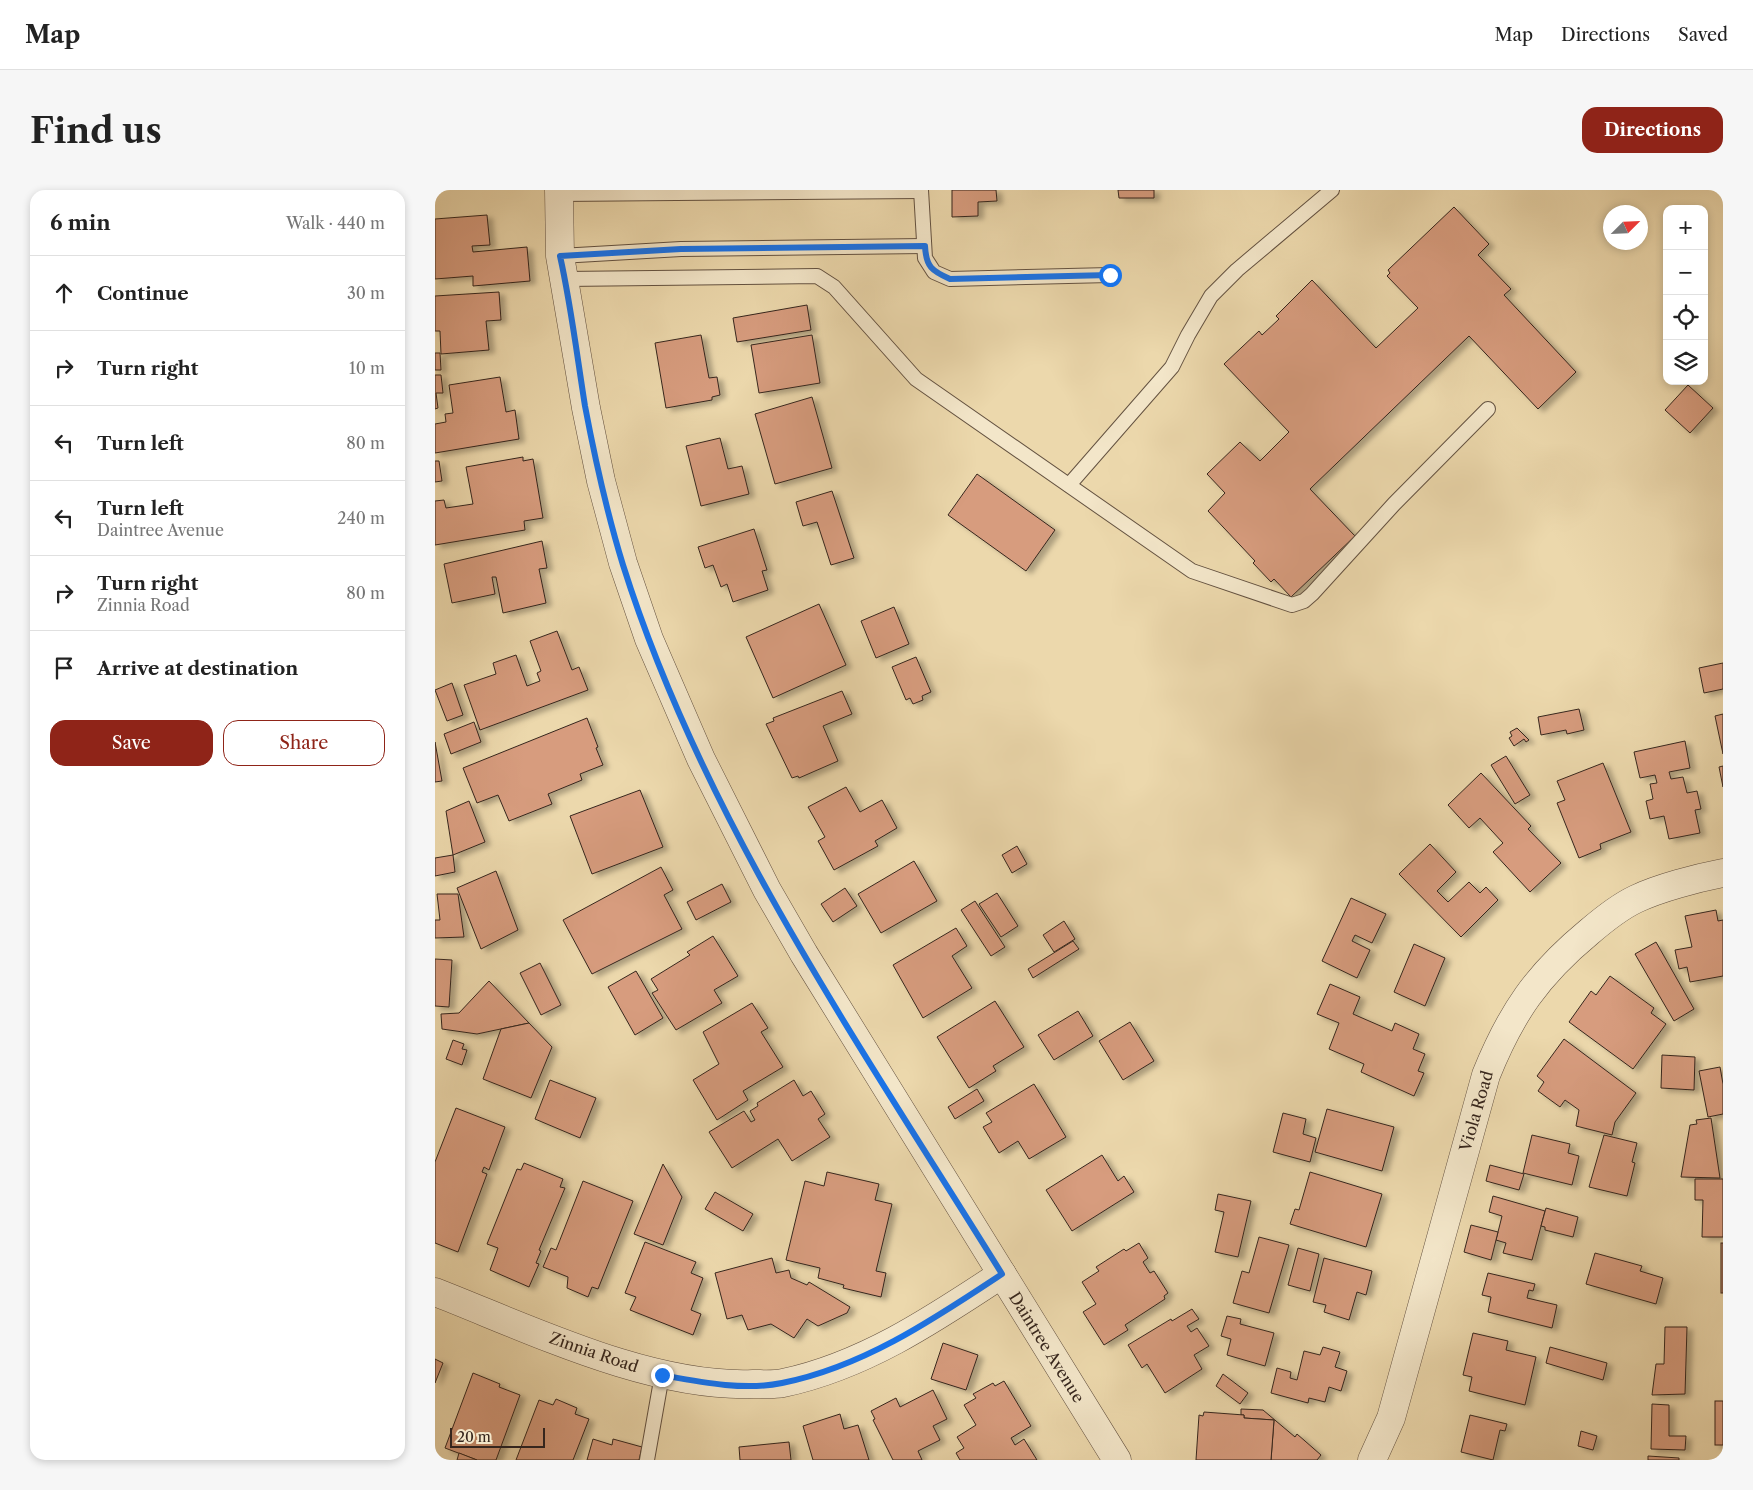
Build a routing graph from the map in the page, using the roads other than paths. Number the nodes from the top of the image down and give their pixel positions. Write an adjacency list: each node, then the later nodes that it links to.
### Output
1 (1332, 190): 8 (lane)
2 (921, 191): 3 (lane); 4 (lane)
3 (559, 192): 5 (street, Daintree Avenue)
4 (925, 246): 5 (lane); 6 (lane)
5 (563, 268): 8 (lane); 10 (street, Daintree Avenue)
6 (1110, 275)
7 (1488, 409): 8 (lane)
8 (1069, 485)
9 (1723, 872): 15 (street, Viola Road)
10 (1002, 1274): 12 (street, Zinnia Road); 14 (street, Daintree Avenue)
11 (435, 1292): 12 (street, Zinnia Road)
12 (662, 1375): 13 (lane)
13 (647, 1460)
14 (1117, 1460)
15 (1372, 1460)

